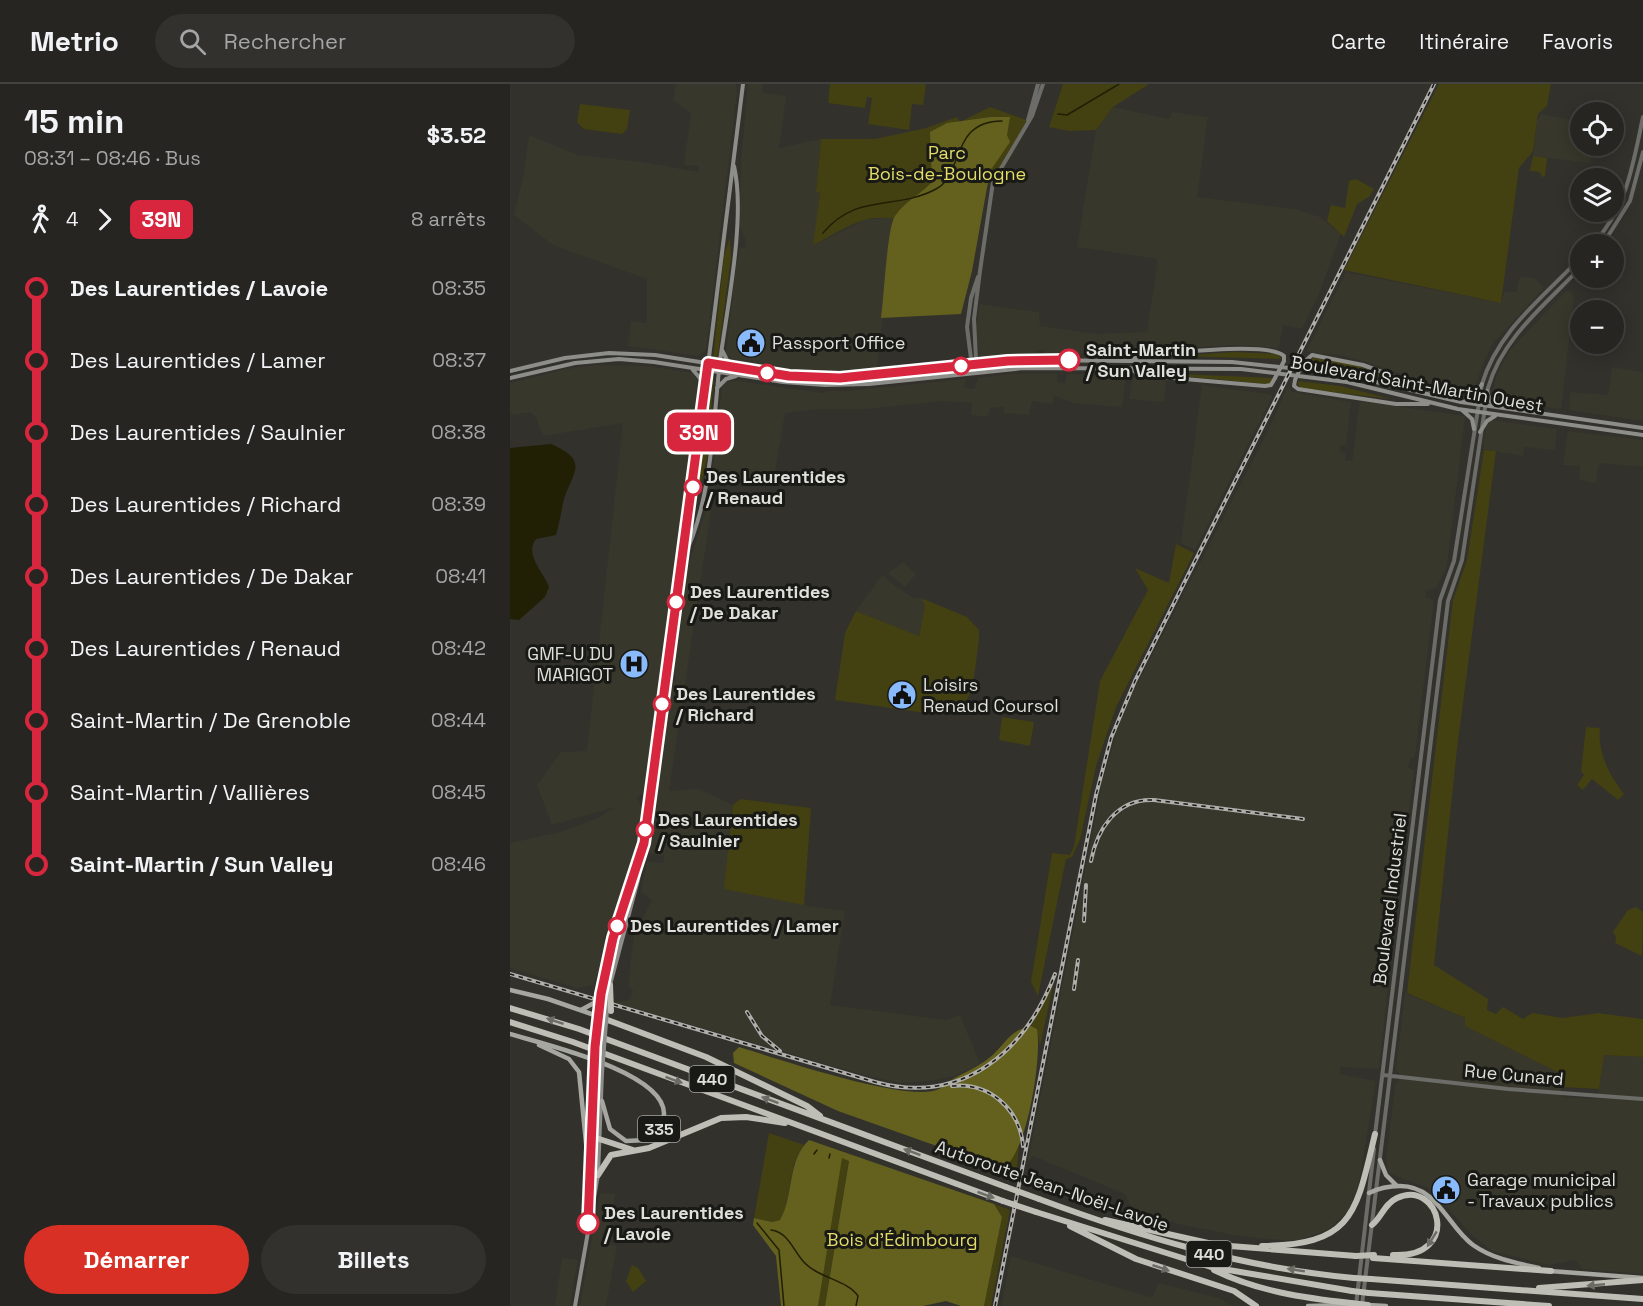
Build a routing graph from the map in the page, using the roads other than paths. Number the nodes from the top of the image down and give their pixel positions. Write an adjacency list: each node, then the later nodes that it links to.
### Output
1 (743, 84): 7 (main road)
2 (1038, 84): 5 (street)
3 (1043, 84): 5 (street)
4 (1643, 117): 8 (street)
5 (1029, 121): 15 (street)
6 (1643, 152): 9 (street)
7 (734, 165): 12 (main road); 14 (main road)
8 (1601, 234)
9 (1609, 234)
10 (1570, 268): 28 (street, Boulevard Industriel)
11 (1570, 279): 31 (street, Boulevard Industriel)
12 (722, 349): 16 (main road); 19 (main road)
13 (1130, 361): 15 (main road, Boulevard Saint-Martin Ouest); 18 (main road, bridge); 29 (main road, Boulevard Saint-Martin Ouest)
14 (708, 363): 16 (main road, Boulevard Saint-Martin Ouest); 20 (main road); 21 (main road, Boulevard Saint-Martin Ouest)
15 (973, 364): 19 (main road, Boulevard Saint-Martin Ouest); 23 (street)
16 (720, 365): 19 (main road, Boulevard Saint-Martin Ouest); 22 (main road)
17 (690, 368): 20 (main road, Boulevard Saint-Martin Ouest); 26 (main road, Boulevard Saint-Martin Ouest); 27 (main road)
18 (1130, 368): 23 (main road, Boulevard Saint-Martin Ouest); 32 (main road, Boulevard Saint-Martin Ouest)
19 (741, 369)
20 (707, 370): 22 (main road, Boulevard Saint-Martin Ouest); 27 (main road)
21 (510, 371)
22 (719, 372): 24 (main road, Boulevard Saint-Martin Ouest); 30 (main road)
23 (972, 372): 24 (main road, Boulevard Saint-Martin Ouest)
24 (739, 376): 30 (main road)
25 (1394, 376): 29 (main road); 33 (main road, bridge); 34 (main road)
26 (510, 378)
27 (705, 384): 49 (main road)
28 (1482, 384): 34 (main road); 36 (street, Boulevard Industriel)
29 (1394, 386): 34 (main road, Boulevard Saint-Martin Ouest)
30 (717, 387): 49 (main road)
31 (1487, 391): 37 (street, Boulevard Industriel); 38 (main road)
32 (1394, 393): 33 (main road); 35 (main road, Boulevard Saint-Martin Ouest)
33 (1392, 402): 35 (main road)
34 (1461, 402): 36 (main road, Boulevard Saint-Martin Ouest)
35 (1432, 404): 39 (main road, Boulevard Saint-Martin Ouest)
36 (1478, 405): 37 (main road, Boulevard Saint-Martin Ouest); 40 (street, Boulevard Industriel)
37 (1484, 406): 38 (main road, Boulevard Saint-Martin Ouest); 41 (street, Boulevard Industriel)
38 (1499, 408): 43 (main road, Boulevard Saint-Martin Ouest)
39 (1462, 410): 40 (main road, Boulevard Saint-Martin Ouest); 44 (main road)
40 (1477, 412): 41 (main road, Boulevard Saint-Martin Ouest); 44 (street, Boulevard Industriel)
41 (1483, 413): 42 (main road, Boulevard Saint-Martin Ouest); 45 (street, Boulevard Industriel)
42 (1498, 415): 45 (main road); 46 (main road, Boulevard Saint-Martin Ouest)
43 (1643, 428)
44 (1474, 429): 47 (street, Boulevard Industriel)
45 (1480, 432): 48 (street, Boulevard Industriel)
46 (1643, 435)
47 (1462, 498): 48 (street); 61 (street, Boulevard Industriel)
48 (1469, 505): 62 (street, Boulevard Industriel)
49 (683, 558): 50 (main road)
50 (642, 856): 51 (main road); 53 (main road)
51 (610, 986): 57 (main road, bridge); 57 (highway, bridge)
52 (510, 990): 55 (main road)
53 (601, 994): 55 (main road, bridge); 56 (main road, bridge)
54 (510, 1008): 65 (highway, Autoroute Jean-Noël-Lavoie / 440, one-way to 54)
55 (581, 1010): 56 (main road, bridge)
56 (598, 1016): 57 (main road, bridge); 68 (main road, bridge)
57 (612, 1020): 64 (main road, bridge); 65 (highway)
58 (510, 1022): 66 (highway, Autoroute Jean-Noël-Lavoie / 440, one-way to 66)
59 (510, 1034): 60 (main road, 335)
60 (523, 1038): 64 (main road, 335); 73 (main road)
61 (1383, 1075): 62 (street, Rue Cunard); 67 (street, Boulevard Industriel)
62 (1390, 1076): 63 (street, Rue Cunard); 71 (street, Boulevard Industriel)
63 (1643, 1099)
64 (602, 1101): 69 (main road)
65 (825, 1120): 77 (highway, Autoroute Jean-Noël-Lavoie / 440, one-way to 65, bridge)
66 (797, 1125): 70 (highway); 79 (highway, Autoroute Jean-Noël-Lavoie / 440, one-way to 79, bridge)
67 (1375, 1134): 76 (street, Boulevard Industriel); 81 (highway)
68 (593, 1137): 69 (highway); 73 (main road)
69 (601, 1140): 70 (highway); 72 (main road)
70 (637, 1150): 72 (highway)
71 (1380, 1160): 74 (main road); 75 (street, Boulevard Industriel)
72 (598, 1175): 78 (main road)
73 (590, 1183): 78 (main road)
74 (1397, 1186): 75 (main road); 84 (main road)
75 (1376, 1189): 76 (main road); 80 (street, Boulevard Industriel)
76 (1369, 1193): 88 (street, Boulevard Industriel)
77 (1070, 1210): 81 (highway); 86 (highway, Autoroute Jean-Noël-Lavoie / 440, one-way to 77, bridge)
78 (589, 1216): 89 (main road)
79 (1056, 1219): 83 (highway, Autoroute Jean-Noël-Lavoie / 440); 90 (highway, one-way to 90)
80 (1372, 1225): 82 (highway, one-way to 82); 92 (street, Boulevard Industriel)
81 (1231, 1247): 82 (highway, bridge)
82 (1374, 1257): 84 (highway)
83 (1202, 1264): 88 (highway); 94 (highway, Autoroute Jean-Noël-Lavoie / 440, bridge)
84 (1551, 1271): 85 (main road)
85 (1643, 1279): 86 (highway, one-way to 86)
86 (1518, 1290): 87 (highway, Autoroute Jean-Noël-Lavoie / 440)
87 (1643, 1299)
88 (1352, 1305): 91 (main road); 92 (highway, bridge)
89 (575, 1306)
90 (1256, 1306)
91 (1308, 1306)
92 (1365, 1306): 93 (main road)
93 (1386, 1306)
94 (1550, 1306)

